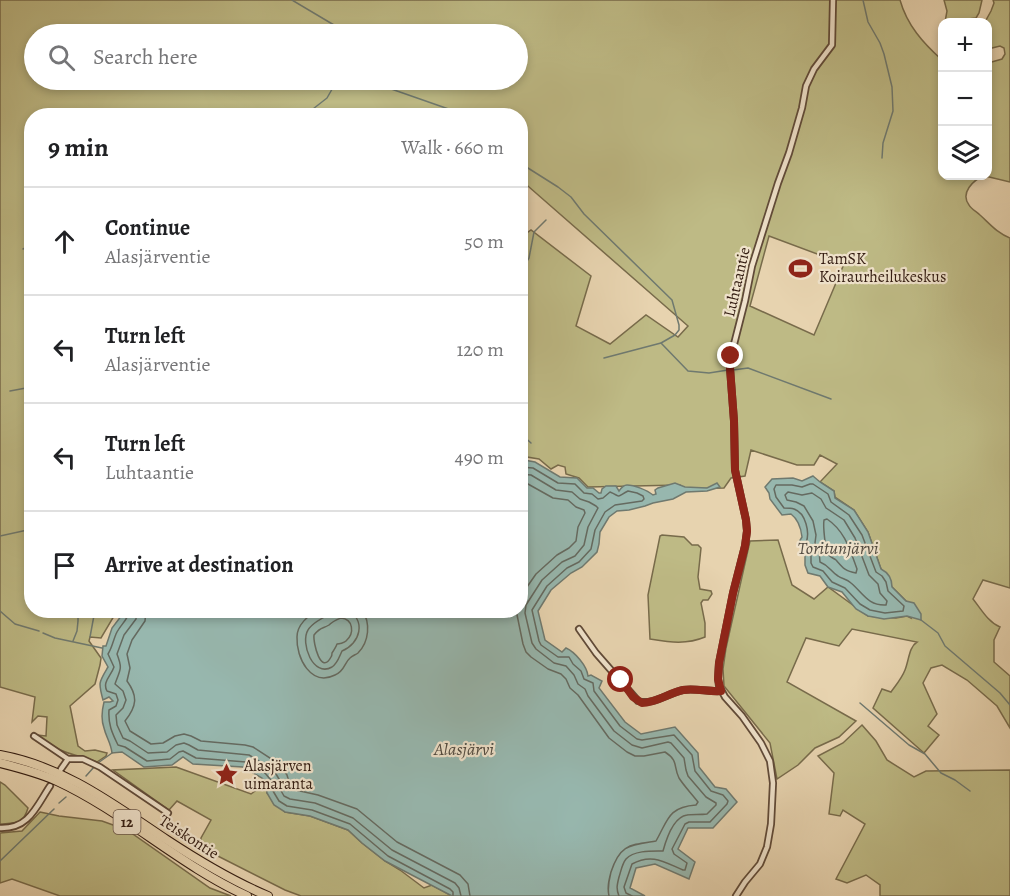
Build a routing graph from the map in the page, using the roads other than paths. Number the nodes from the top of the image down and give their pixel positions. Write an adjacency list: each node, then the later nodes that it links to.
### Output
1 (833, 0): 3 (street, Luhtaantie)
2 (579, 629): 3 (street)
3 (720, 688): 14 (street)
4 (33, 736): 6 (street)
5 (0, 753): 13 (highway, Teiskontie / 12)
6 (68, 759): 8 (street); 10 (street)
7 (0, 763): 12 (highway, Teiskontie / 12)
8 (61, 769)
9 (50, 786): 11 (street)
10 (168, 813)
11 (0, 828)
12 (247, 896)
13 (268, 896)
14 (736, 896)

